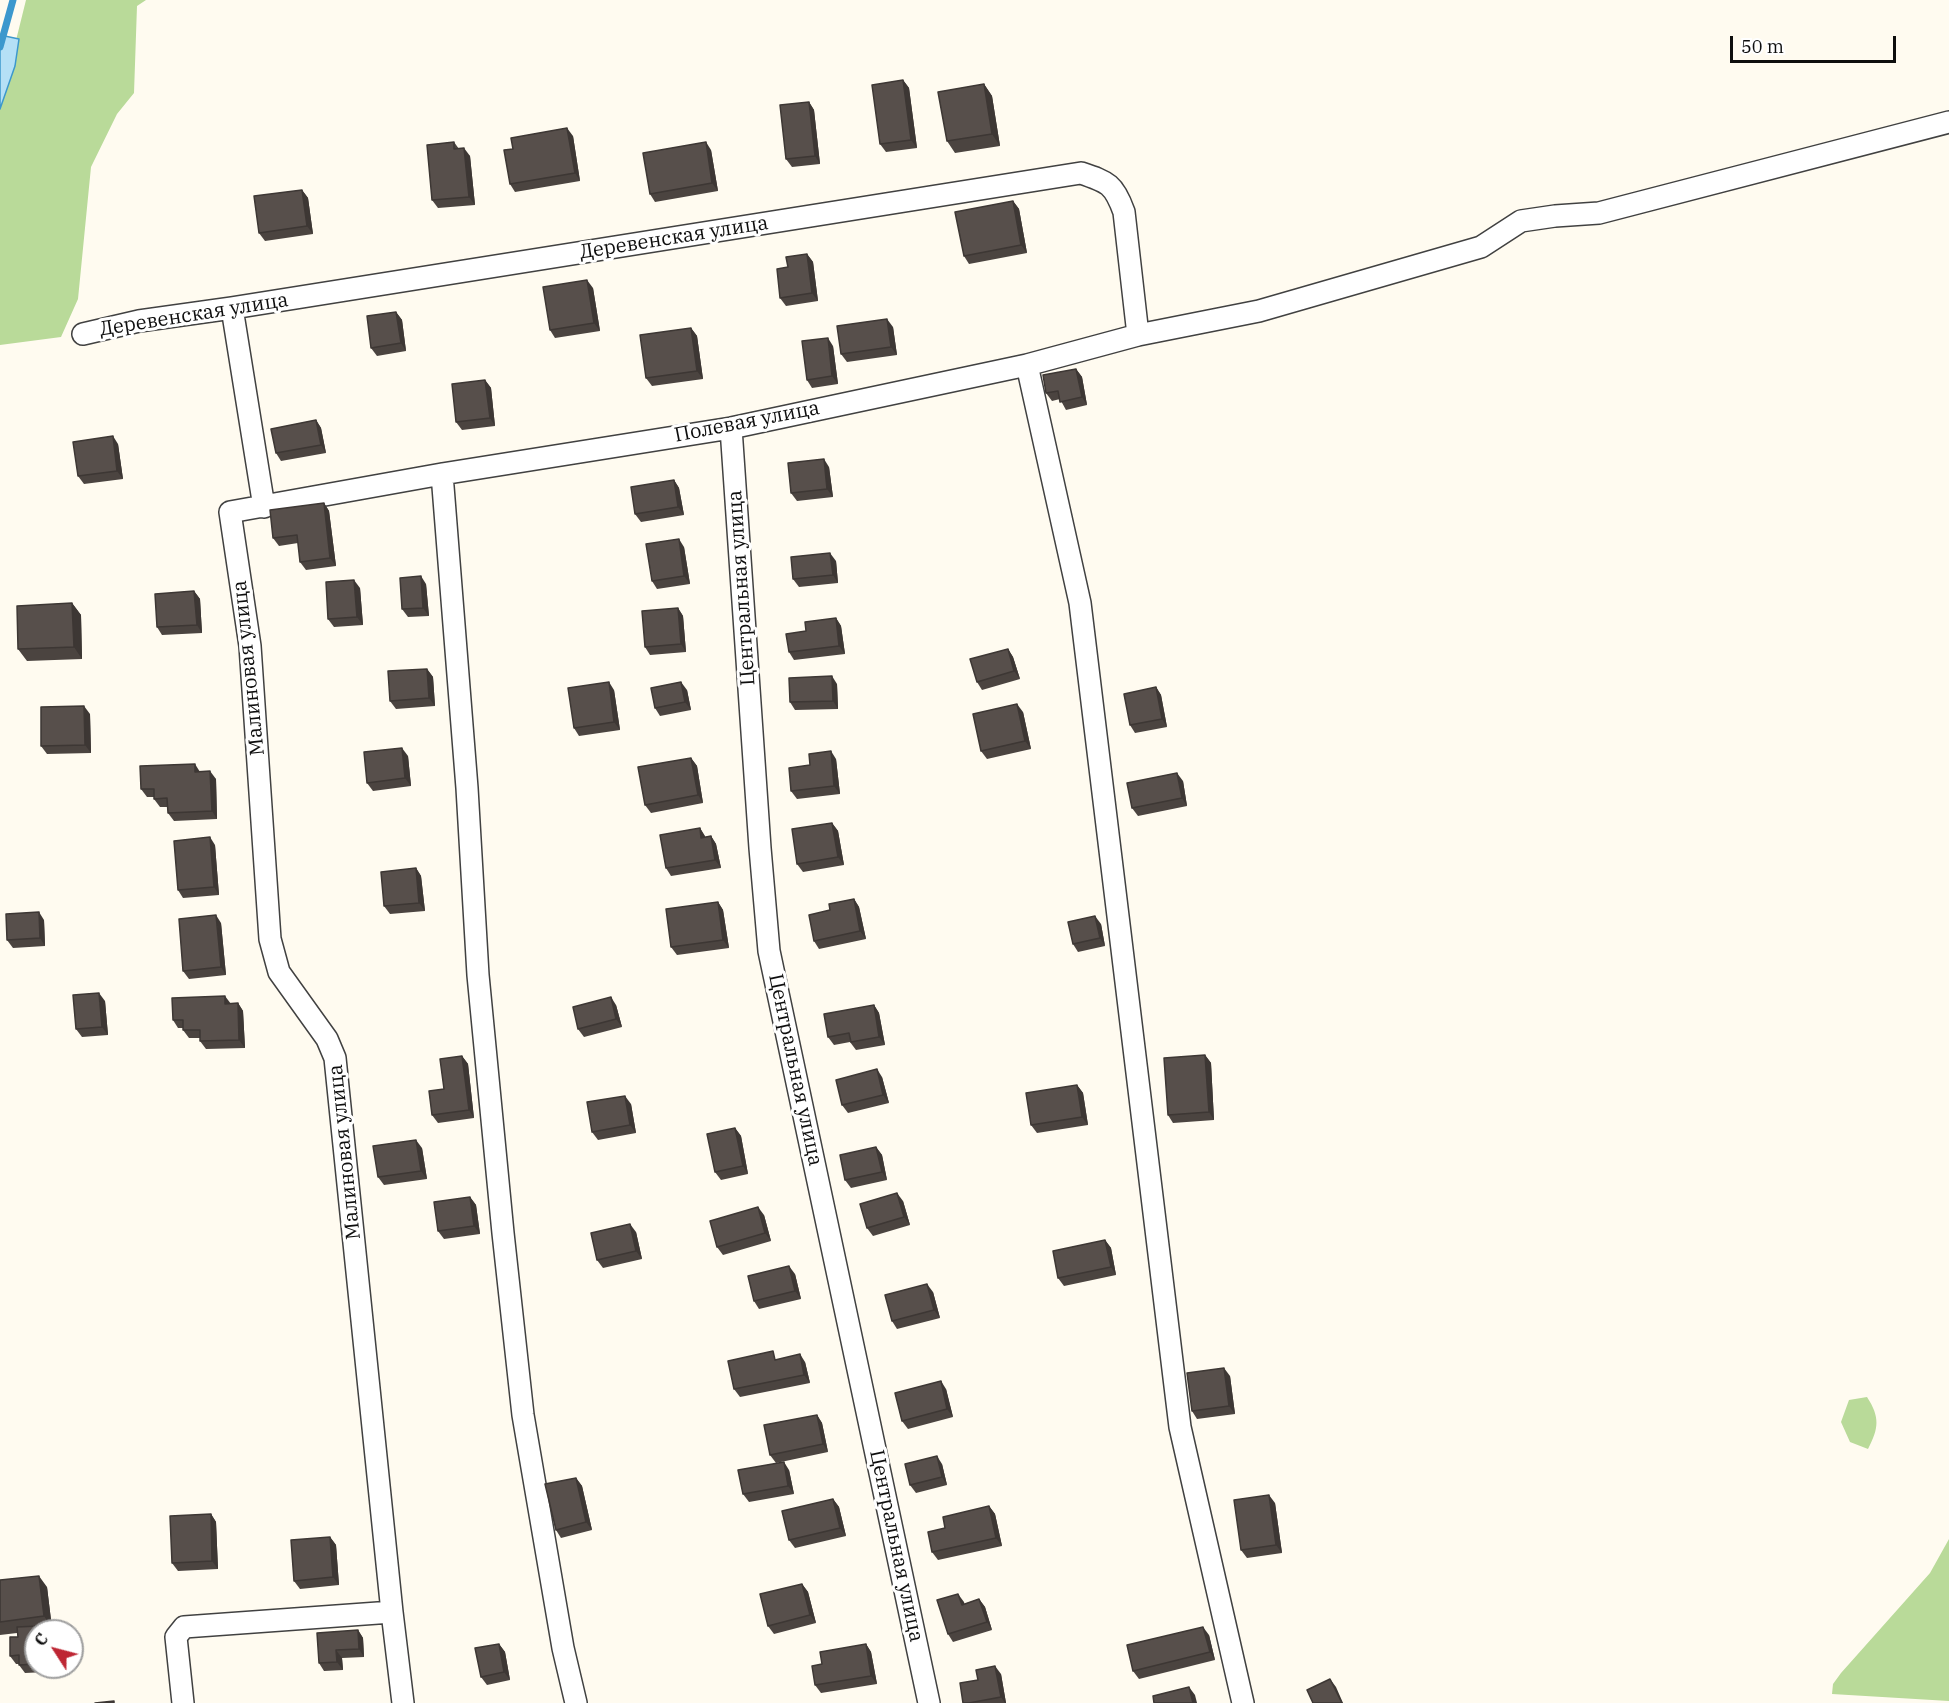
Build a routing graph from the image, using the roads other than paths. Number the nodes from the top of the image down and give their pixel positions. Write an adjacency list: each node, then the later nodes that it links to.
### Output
1 (1949, 122): 4 (street, Полевая улица)
2 (232, 308): 3 (street, Деревенская улица); 4 (street, Деревенская улица); 8 (street)
3 (83, 334)
4 (1138, 335): 5 (street, Полевая улица)
5 (1026, 365): 6 (street, Полевая улица); 15 (street)
6 (731, 428): 7 (street, Полевая улица); 14 (street, Центральная улица)
7 (442, 474): 8 (street, Полевая улица); 13 (street)
8 (264, 507): 9 (street, Полевая улица)
9 (230, 512): 10 (street, Малиновая улица)
10 (392, 1612): 11 (street); 12 (street, Малиновая улица)
11 (183, 1703)
12 (403, 1703)
13 (576, 1703)
14 (929, 1703)
15 (1243, 1703)

